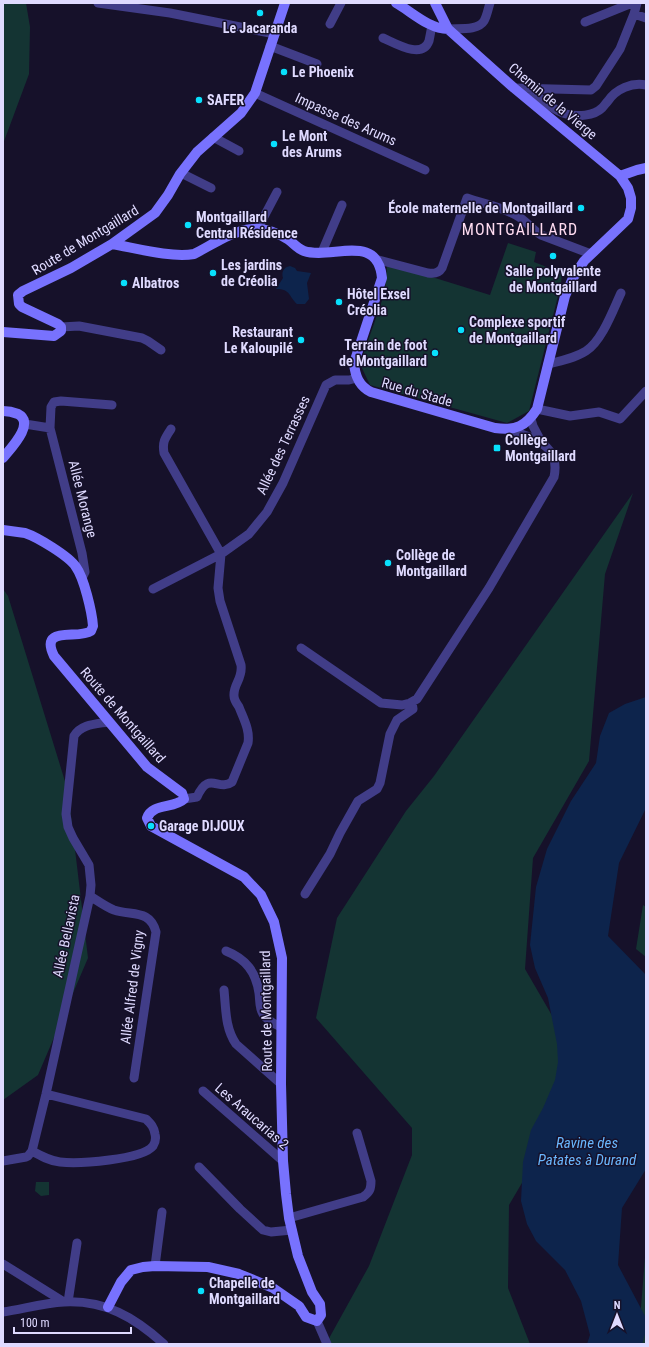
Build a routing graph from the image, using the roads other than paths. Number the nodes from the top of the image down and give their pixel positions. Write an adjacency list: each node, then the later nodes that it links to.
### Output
1 (98, 3): 10 (street)
2 (172, 3): 10 (street)
3 (285, 3): 17 (street, Route de Montgaillard)
4 (341, 3): 14 (street)
5 (396, 3): 15 (street)
6 (434, 3): 16 (street)
7 (490, 3): 16 (street)
8 (632, 3): 13 (street)
9 (637, 3): 11 (street)
10 (170, 13): 17 (street)
11 (634, 14): 12 (street); 23 (street)
12 (646, 18)
13 (585, 22)
14 (330, 24)
15 (432, 25): 16 (street); 18 (street)
16 (448, 29): 22 (street, Chemin de la Vierge)
17 (275, 34): 19 (street, Route de Montgaillard)
18 (383, 38)
19 (270, 46): 20 (street); 24 (street, Route de Montgaillard)
20 (317, 64)
21 (646, 85): 23 (street)
22 (514, 88): 23 (street); 30 (street, Chemin de la Vierge)
23 (528, 88)
24 (255, 93): 25 (street, Route de Montgaillard); 28 (street, Impasse des Arums)
25 (213, 137): 26 (street); 29 (street, Route de Montgaillard)
26 (239, 151)
27 (646, 168): 30 (street)
28 (425, 170)
29 (181, 173): 31 (street); 35 (street, Route de Montgaillard)
30 (620, 176): 37 (street)
31 (211, 188)
32 (277, 192): 34 (street)
33 (342, 205): 36 (street)
34 (258, 228): 35 (street); 36 (street)
35 (112, 244): 40 (street, Route de Montgaillard)
36 (322, 252): 38 (street)
37 (592, 254): 38 (street); 43 (street)
38 (375, 259): 44 (street)
39 (621, 293): 43 (street)
40 (61, 327): 41 (street); 42 (street)
41 (3, 332)
42 (161, 350)
43 (548, 364): 47 (street)
44 (357, 378): 53 (street, Rue du Stade); 57 (street, Allée des Terrasses)
45 (646, 391): 47 (street)
46 (112, 405): 51 (street, Allée Morange)
47 (537, 409): 49 (street)
48 (3, 411): 50 (street)
49 (531, 419): 53 (street); 54 (street)
50 (24, 424): 51 (street); 55 (street)
51 (50, 428): 58 (street, Allée Morange)
52 (171, 429): 57 (street)
53 (509, 429): 54 (street)
54 (542, 444): 61 (street)
55 (3, 458)
56 (3, 530): 58 (street, Route de Montgaillard)
57 (221, 554): 59 (street, Allée des Terrasses); 63 (street)
58 (82, 578): 62 (street, Route de Montgaillard)
59 (153, 589)
60 (301, 648): 61 (street)
61 (412, 702): 64 (street)
62 (108, 722): 63 (street, Route de Montgaillard); 65 (street, Allée Bellavista)
63 (184, 799): 68 (street, Route de Montgaillard)
64 (305, 894)
65 (90, 896): 69 (street, Allée Alfred de Vigny); 72 (street, Allée Bellavista)
66 (226, 951): 68 (street)
67 (224, 990): 70 (street)
68 (281, 1027): 70 (street, Route de Montgaillard)
69 (134, 1078)
70 (281, 1084): 76 (street, Route de Montgaillard)
71 (203, 1091): 76 (street, Les Araucarias 2)
72 (46, 1094): 74 (street, Allée Bellavista); 74 (street)
73 (357, 1133): 79 (street)
74 (32, 1151): 75 (street)
75 (3, 1161)
76 (283, 1161): 79 (street, Route de Montgaillard)
77 (199, 1167): 80 (street)
78 (162, 1212): 83 (street)
79 (289, 1218): 80 (street, Route de Montgaillard)
80 (292, 1230): 87 (street, Route de Montgaillard)
81 (77, 1243): 84 (street)
82 (3, 1264): 84 (street)
83 (155, 1266): 85 (street); 87 (street)
84 (66, 1302): 85 (street); 86 (street)
85 (108, 1307): 88 (street)
86 (3, 1312)
87 (317, 1321): 89 (street)
88 (164, 1344)
89 (327, 1344)

